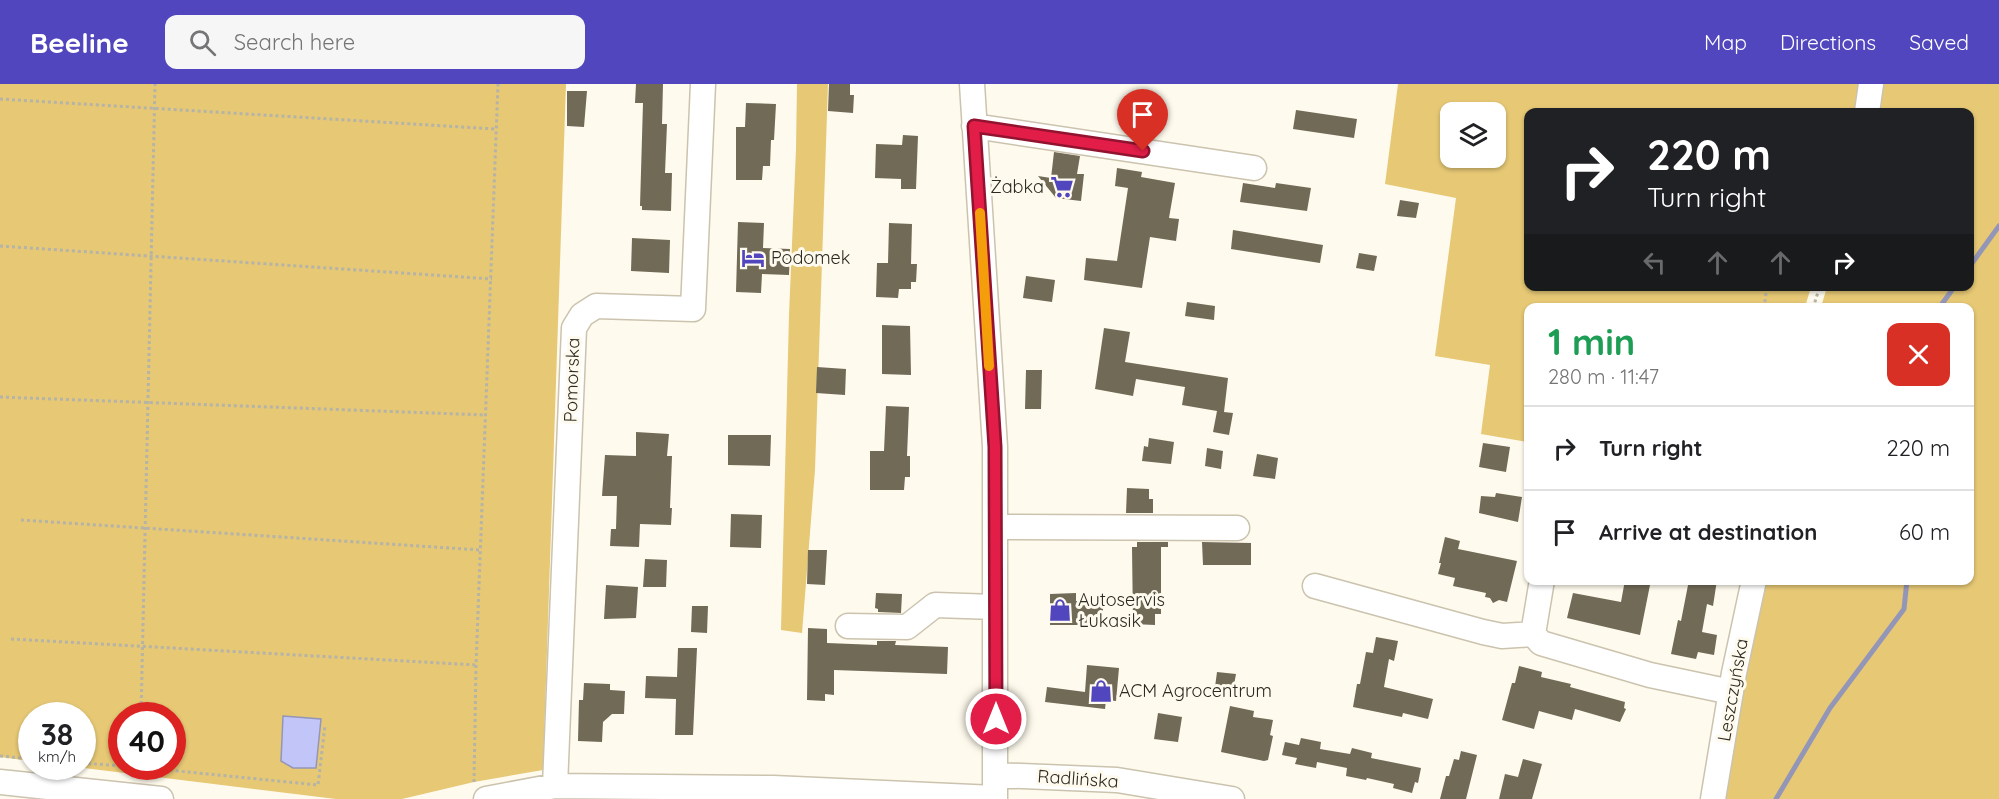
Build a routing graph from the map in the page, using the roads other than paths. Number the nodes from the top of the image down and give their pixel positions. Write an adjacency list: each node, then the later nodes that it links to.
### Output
1 (703, 84): 17 (street, Pomorska)
2 (972, 84): 5 (street)
3 (1871, 84): 4 (street)
4 (1868, 108)
5 (974, 126): 6 (street); 7 (street)
6 (1254, 168)
7 (996, 527): 8 (street); 12 (street)
8 (1237, 528)
9 (1541, 585): 14 (street)
10 (1753, 585): 15 (street, Leszczyńska)
11 (1315, 586): 14 (street)
12 (995, 607): 13 (street); 19 (street)
13 (848, 626)
14 (1533, 634): 15 (street)
15 (1731, 692): 23 (street, Leszczyńska)
16 (0, 782): 21 (street)
17 (555, 786): 18 (street, Radlińska); 20 (street, Radlińska)
18 (480, 791)
19 (995, 791): 20 (street, Radlińska); 22 (street, Radlińska)
20 (773, 794)
21 (161, 799)
22 (1232, 799)
23 (1713, 799)

